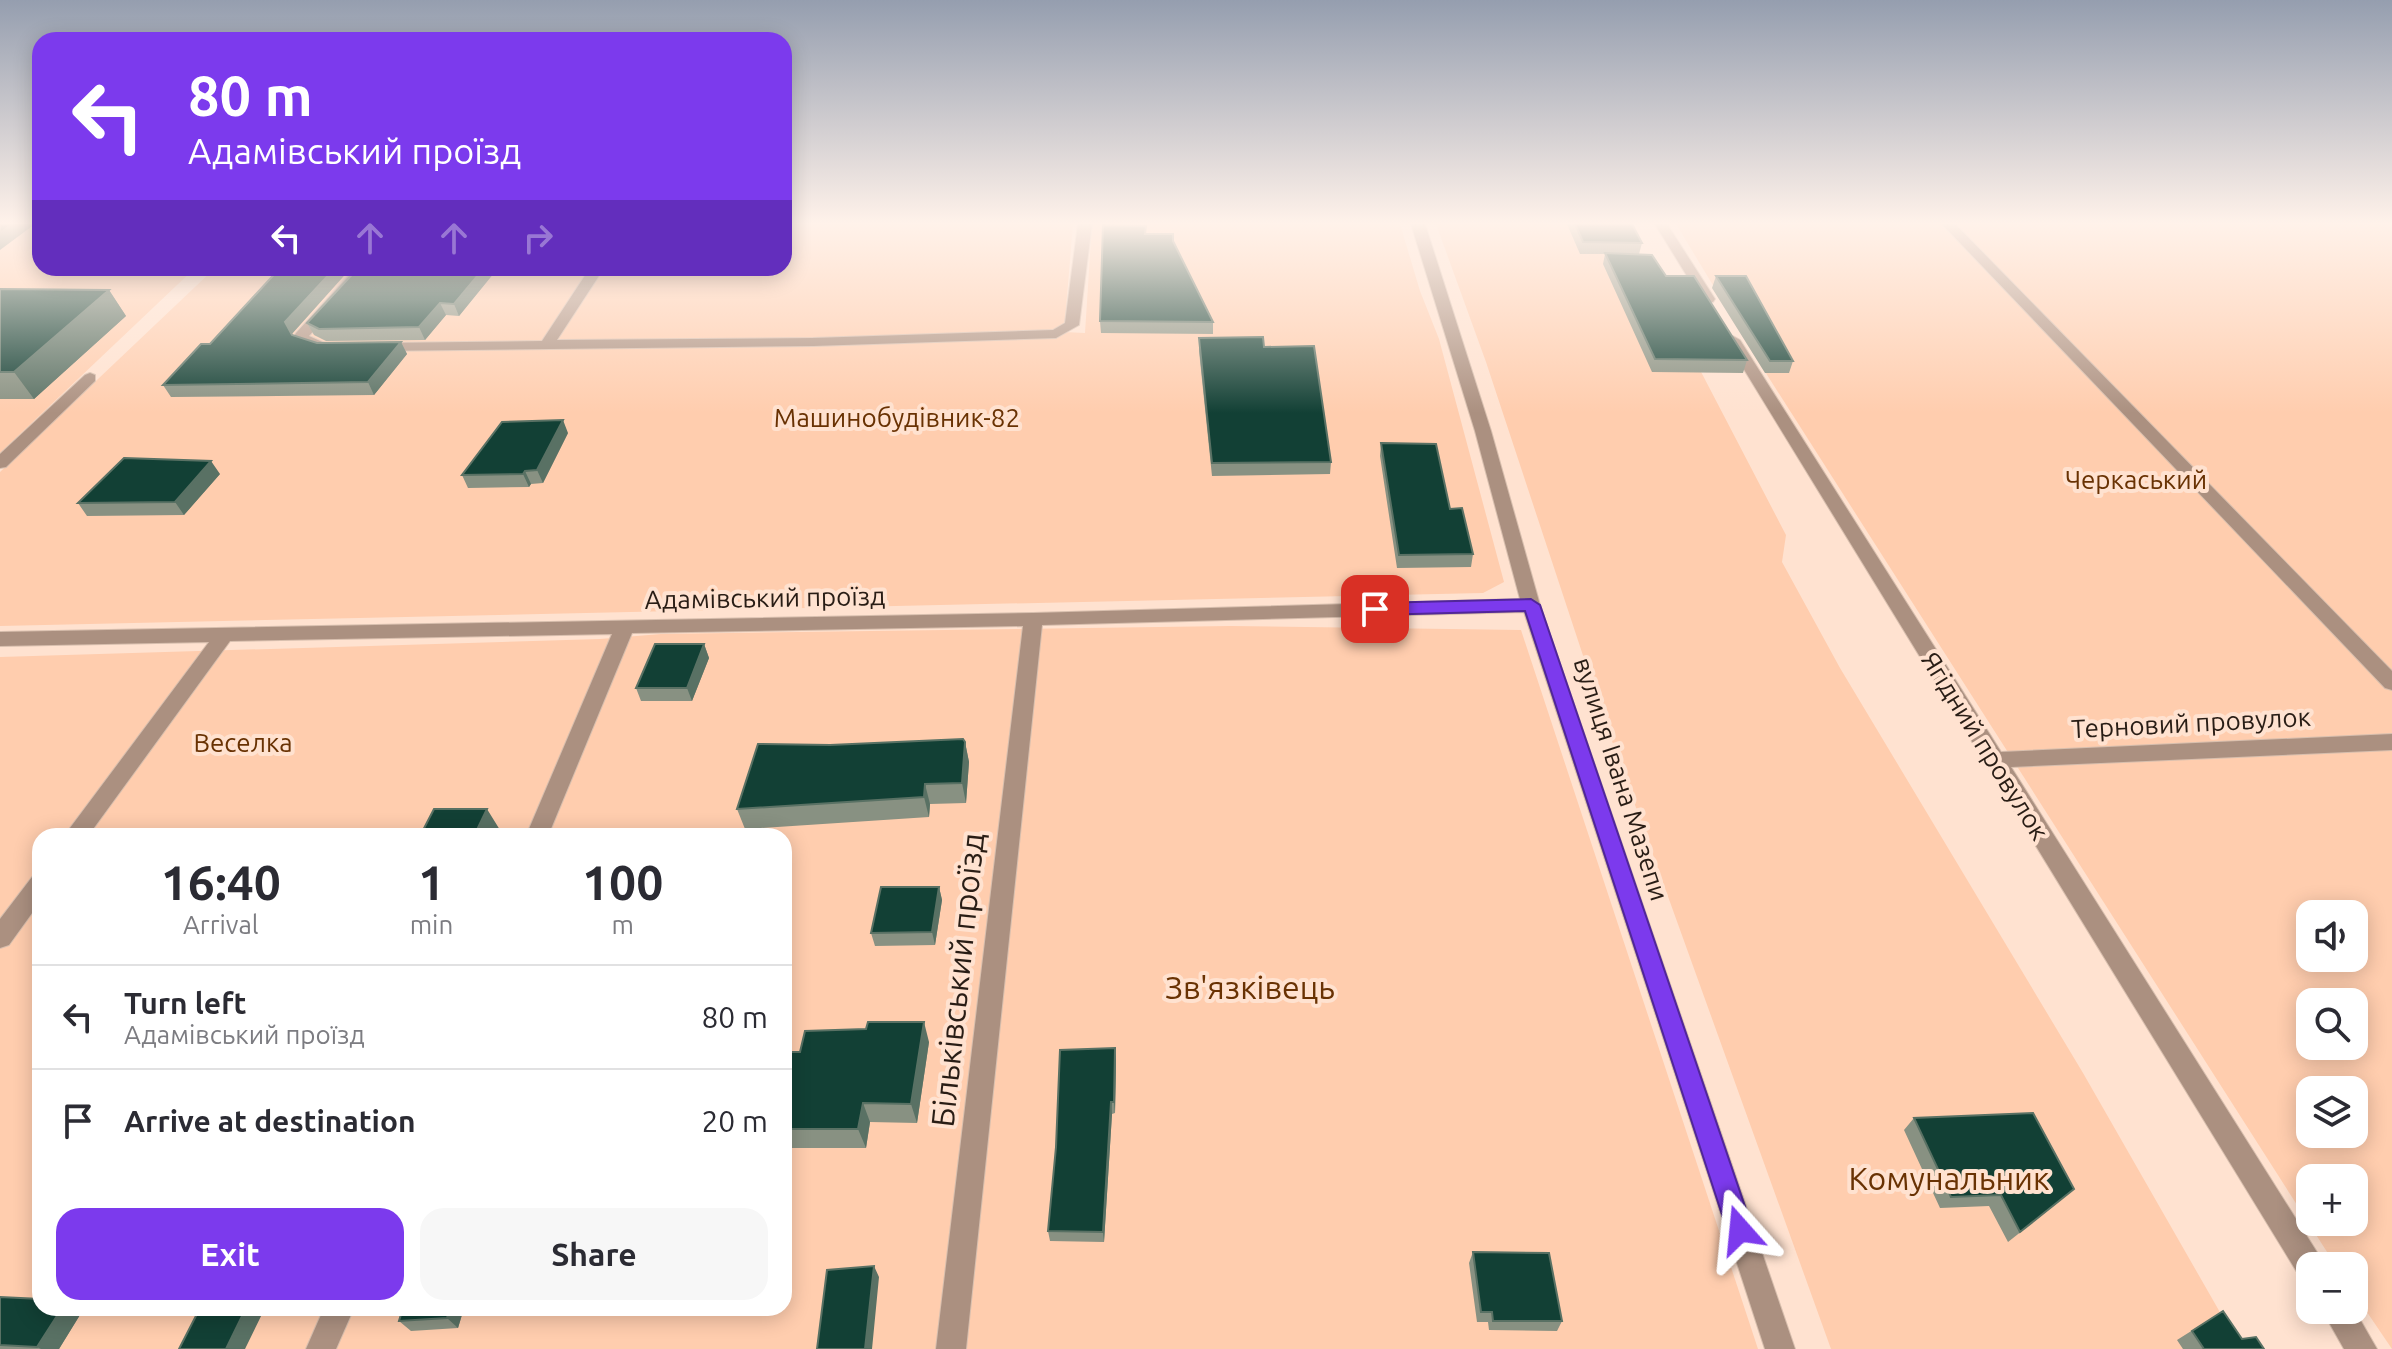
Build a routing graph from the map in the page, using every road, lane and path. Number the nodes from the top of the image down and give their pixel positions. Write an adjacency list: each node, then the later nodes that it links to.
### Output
1 (346, 287): 7 (street)
2 (585, 287): 7 (street)
3 (1078, 287): 7 (street)
4 (1438, 287): 10 (street, вулиця Івана Мазепи)
5 (1700, 287): 17 (street, Ягідний провулок)
6 (2009, 287): 15 (street)
7 (547, 345)
8 (90, 378): 9 (street)
9 (0, 463)
10 (1531, 605): 11 (street, Адамівський проїзд); 27 (street, вулиця Івана Мазепи)
11 (1033, 619): 12 (street, Адамівський проїзд); 26 (street, Більківський проїзд)
12 (625, 627): 13 (street, Адамівський проїзд); 19 (street)
13 (225, 634): 14 (street, Адамівський проїзд); 18 (street)
14 (0, 639)
15 (2392, 683)
16 (2392, 742): 17 (street, Терновий провулок)
17 (1993, 760): 22 (street, Ягідний провулок)
18 (81, 828)
19 (540, 828)
20 (32, 895): 21 (street)
21 (0, 938)
22 (2301, 1252)
23 (335, 1316): 25 (street)
24 (2346, 1324): 28 (street)
25 (321, 1349)
26 (951, 1349)
27 (1780, 1349)
28 (2362, 1349)

